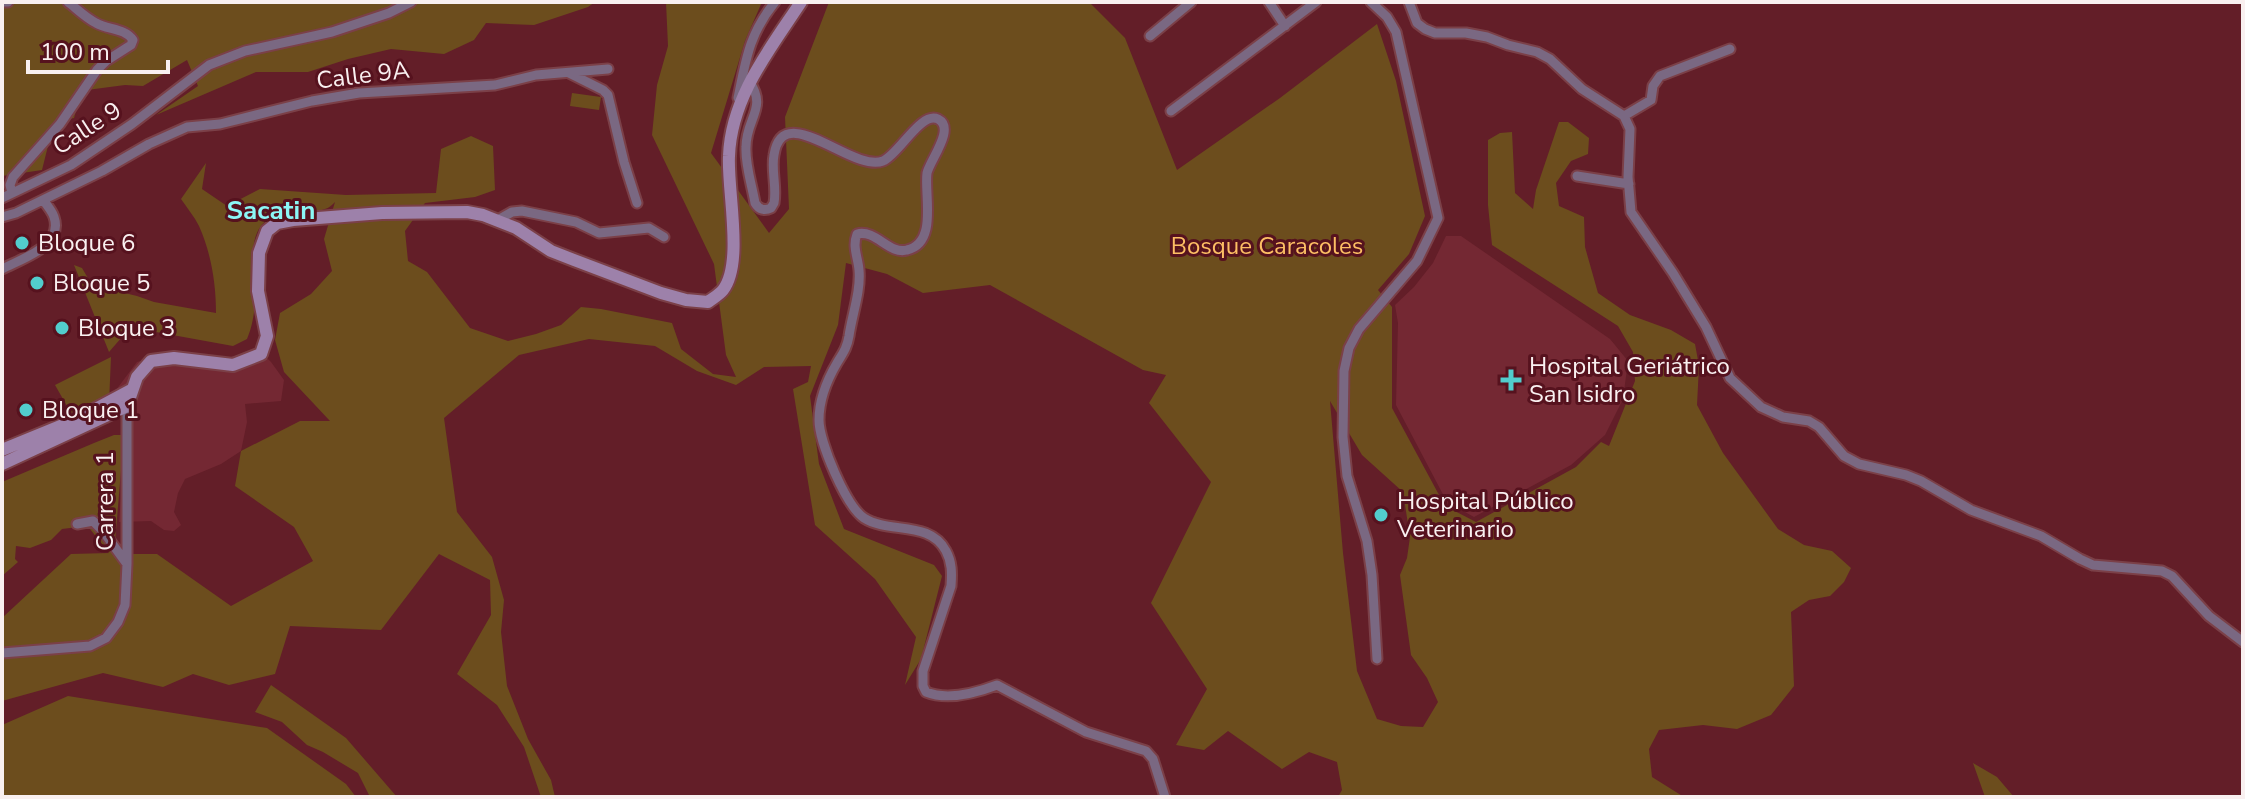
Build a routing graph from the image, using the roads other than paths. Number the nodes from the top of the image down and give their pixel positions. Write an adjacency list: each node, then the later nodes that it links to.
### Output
1 (68, 2): 21 (street)
2 (411, 2): 21 (street, Calle 9)
3 (775, 2): 18 (street)
4 (801, 2): 15 (main road)
5 (1191, 2): 11 (street)
6 (1269, 2): 10 (street)
7 (1316, 2): 10 (street)
8 (1371, 2): 37 (street)
9 (1409, 2): 17 (street)
10 (1285, 26): 16 (street)
11 (1150, 36)
12 (1730, 49): 17 (street)
13 (608, 69): 14 (street, Calle 9A)
14 (566, 72): 23 (street, Calle 9A); 24 (street)
15 (749, 81): 18 (main road); 38 (street)
16 (1171, 111)
17 (1624, 116): 20 (street)
18 (733, 125): 26 (main road)
19 (1577, 176): 20 (street)
20 (1629, 184): 35 (street)
21 (12, 193): 22 (street, Calle 9)
22 (2, 198)
23 (43, 200): 25 (street, Calle 9A); 28 (street)
24 (637, 203)
25 (2, 217)
26 (498, 220): 27 (street); 29 (main road)
27 (664, 237)
28 (2, 269)
29 (131, 390): 30 (main road, Carrera 1); 31 (main road)
30 (127, 406): 32 (main road); 34 (street, Carrera 1)
31 (2, 450)
32 (2, 464)
33 (77, 524): 34 (street)
34 (127, 564): 36 (street, Carrera 1)
35 (2243, 642)
36 (2, 653)
37 (1377, 659)
38 (1165, 797)

